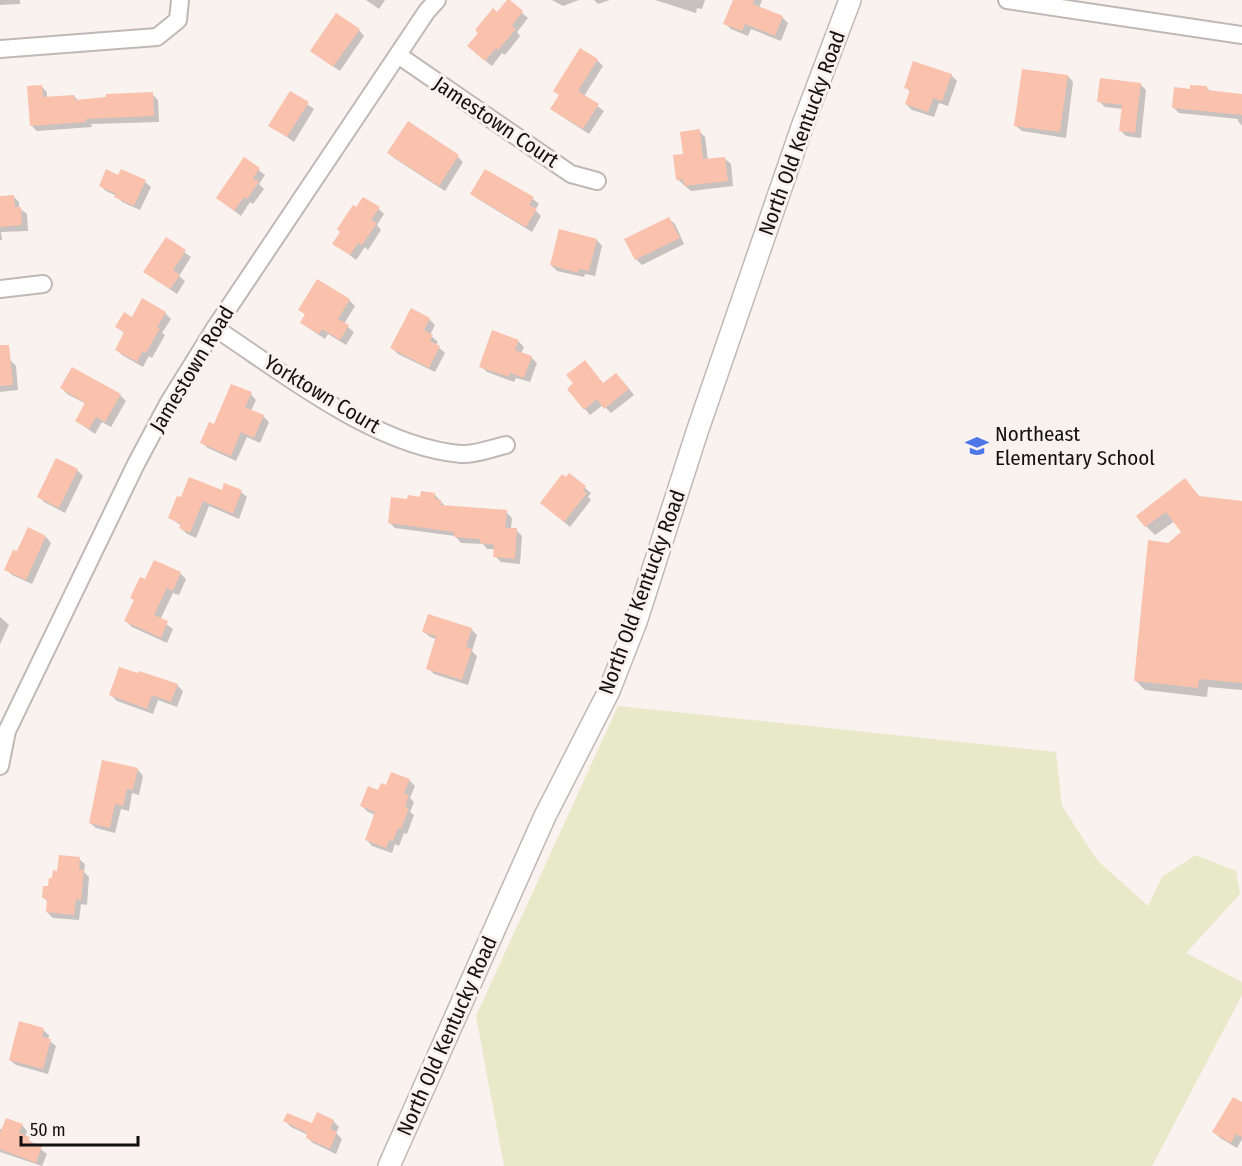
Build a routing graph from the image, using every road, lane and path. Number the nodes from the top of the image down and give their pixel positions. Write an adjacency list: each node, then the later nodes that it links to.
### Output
1 (180, 0): 6 (street)
2 (437, 0): 7 (street, Jamestown Road)
3 (850, 0): 15 (street, North Old Kentucky Road)
4 (1006, 0): 5 (street)
5 (1242, 34)
6 (0, 48)
7 (398, 55): 8 (street, Jamestown Court); 11 (street, Jamestown Road)
8 (597, 181)
9 (43, 284): 10 (street)
10 (0, 289)
11 (215, 327): 12 (street, Yorktown Court); 13 (street, Jamestown Road)
12 (506, 445)
13 (3, 730): 14 (street, Jamestown Road)
14 (0, 766)
15 (389, 1166)

